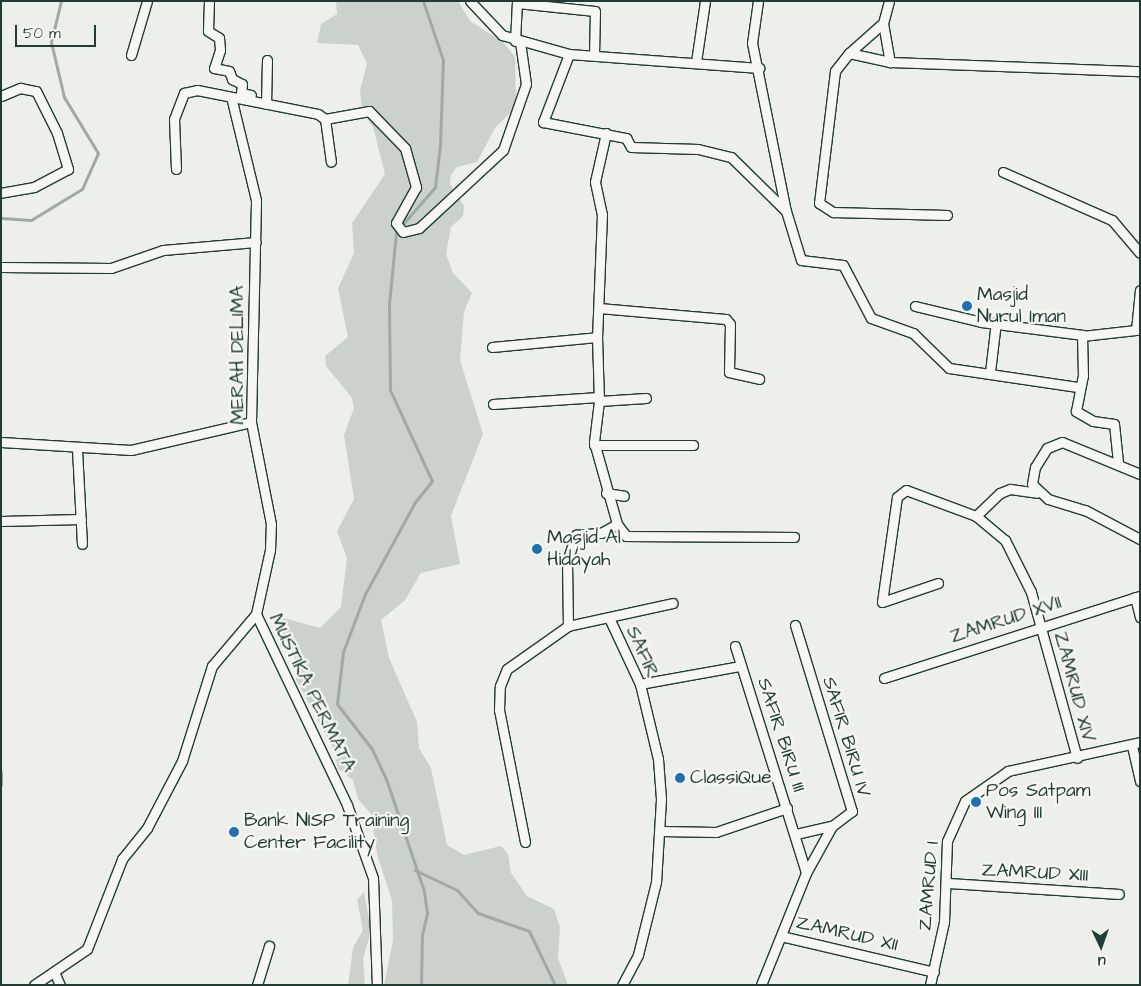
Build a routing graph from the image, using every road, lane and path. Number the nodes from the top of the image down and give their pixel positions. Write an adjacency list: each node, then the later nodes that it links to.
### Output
1 (147, 1): 11 (street)
2 (209, 1): 21 (street)
3 (470, 1): 9 (street)
4 (704, 1): 15 (street)
5 (758, 1): 17 (street)
6 (890, 1): 8 (street)
7 (517, 2): 9 (street); 13 (street)
8 (882, 23): 10 (street); 16 (street)
9 (518, 41): 12 (street); 22 (street)
10 (848, 52): 16 (street); 29 (street)
11 (131, 54)
12 (569, 54): 13 (street); 23 (street)
13 (594, 55): 15 (street)
14 (267, 60): 21 (street)
15 (696, 62): 17 (street)
16 (890, 62): 18 (street)
17 (759, 68): 28 (street)
18 (1140, 70)
19 (1, 96): 27 (street)
20 (231, 97): 21 (street); 25 (street); 30 (street, MERAH DELIMA)
21 (266, 101): 22 (street)
22 (325, 119): 24 (street)
23 (606, 133): 28 (street); 35 (street)
24 (331, 162)
25 (176, 169)
26 (1003, 172): 31 (street)
27 (1, 193)
28 (786, 211): 40 (street)
29 (947, 215)
30 (256, 242): 32 (street); 46 (street, MERAH DELIMA)
31 (1140, 253)
32 (1, 267)
33 (1140, 290): 37 (street)
34 (915, 306): 36 (street)
35 (599, 308): 38 (street); 41 (street)
36 (996, 322): 37 (street); 40 (street)
37 (1084, 335): 42 (street)
38 (597, 337): 39 (street); 44 (street)
39 (492, 348)
40 (990, 372): 42 (street)
41 (759, 379)
42 (1078, 387): 51 (street)
43 (646, 398): 44 (street)
44 (599, 399): 45 (street); 48 (street)
45 (493, 404)
46 (251, 422): 50 (street); 66 (street, MERAH DELIMA)
47 (1, 442): 50 (street)
48 (594, 445): 49 (street); 53 (street)
49 (693, 445)
50 (77, 449): 57 (street)
51 (1118, 462): 52 (street); 54 (street)
52 (1140, 474)
53 (606, 492): 55 (street); 59 (street)
54 (1037, 493): 56 (street); 61 (street)
55 (624, 496)
56 (976, 516): 63 (street, ZAMRUD XIV); 69 (street, ZAMRUD XIV)
57 (81, 519): 58 (street); 62 (street)
58 (1, 521)
59 (617, 524): 60 (street); 71 (street)
60 (794, 538)
61 (1140, 539)
62 (82, 544)
63 (938, 583)
64 (1137, 596): 67 (street); 69 (street, ZAMRUD XVII)
65 (673, 603): 68 (street)
66 (256, 614): 90 (street, MUSTIKA PERMATA); 94 (street, MUSTIKA PERMATA)
67 (1140, 617)
68 (610, 620): 71 (street, SAFIR); 75 (street, SAFIR)
69 (1040, 624): 74 (street, ZAMRUD XVII); 77 (street, ZAMRUD XIV)
70 (796, 625): 80 (street, SAFIR BIRU IV)
71 (568, 626): 83 (street, SAFIR)
72 (735, 646): 73 (street, SAFIR BIRU III)
73 (740, 666): 75 (street); 79 (street, SAFIR BIRU III)
74 (884, 678)
75 (640, 684): 81 (street, SAFIR)
76 (1136, 744): 77 (street, ZAMRUD I); 78 (street)
77 (1077, 758): 85 (street, ZAMRUD I)
78 (1140, 781)
79 (788, 808): 81 (street); 82 (street, SAFIR BIRU III)
80 (832, 826): 82 (street); 84 (street, SAFIR BIRU IV)
81 (661, 831): 95 (street, SAFIR)
82 (796, 834): 84 (street, SAFIR BIRU III)
83 (525, 842)
84 (806, 873): 87 (street, SAFIR BIRU IV)
85 (949, 884): 86 (street, ZAMRUD XIII); 89 (street, ZAMRUD I)
86 (1119, 894)
87 (781, 936): 89 (street, ZAMRUD XII); 96 (street, SAFIR BIRU IV)
88 (269, 946): 93 (street)
89 (934, 972): 97 (street, ZAMRUD I)
90 (55, 974): 91 (street, MUSTIKA PERMATA); 92 (street)
91 (34, 985)
92 (60, 985)
93 (257, 985)
94 (377, 985)
95 (622, 985)
96 (761, 985)
97 (930, 985)

